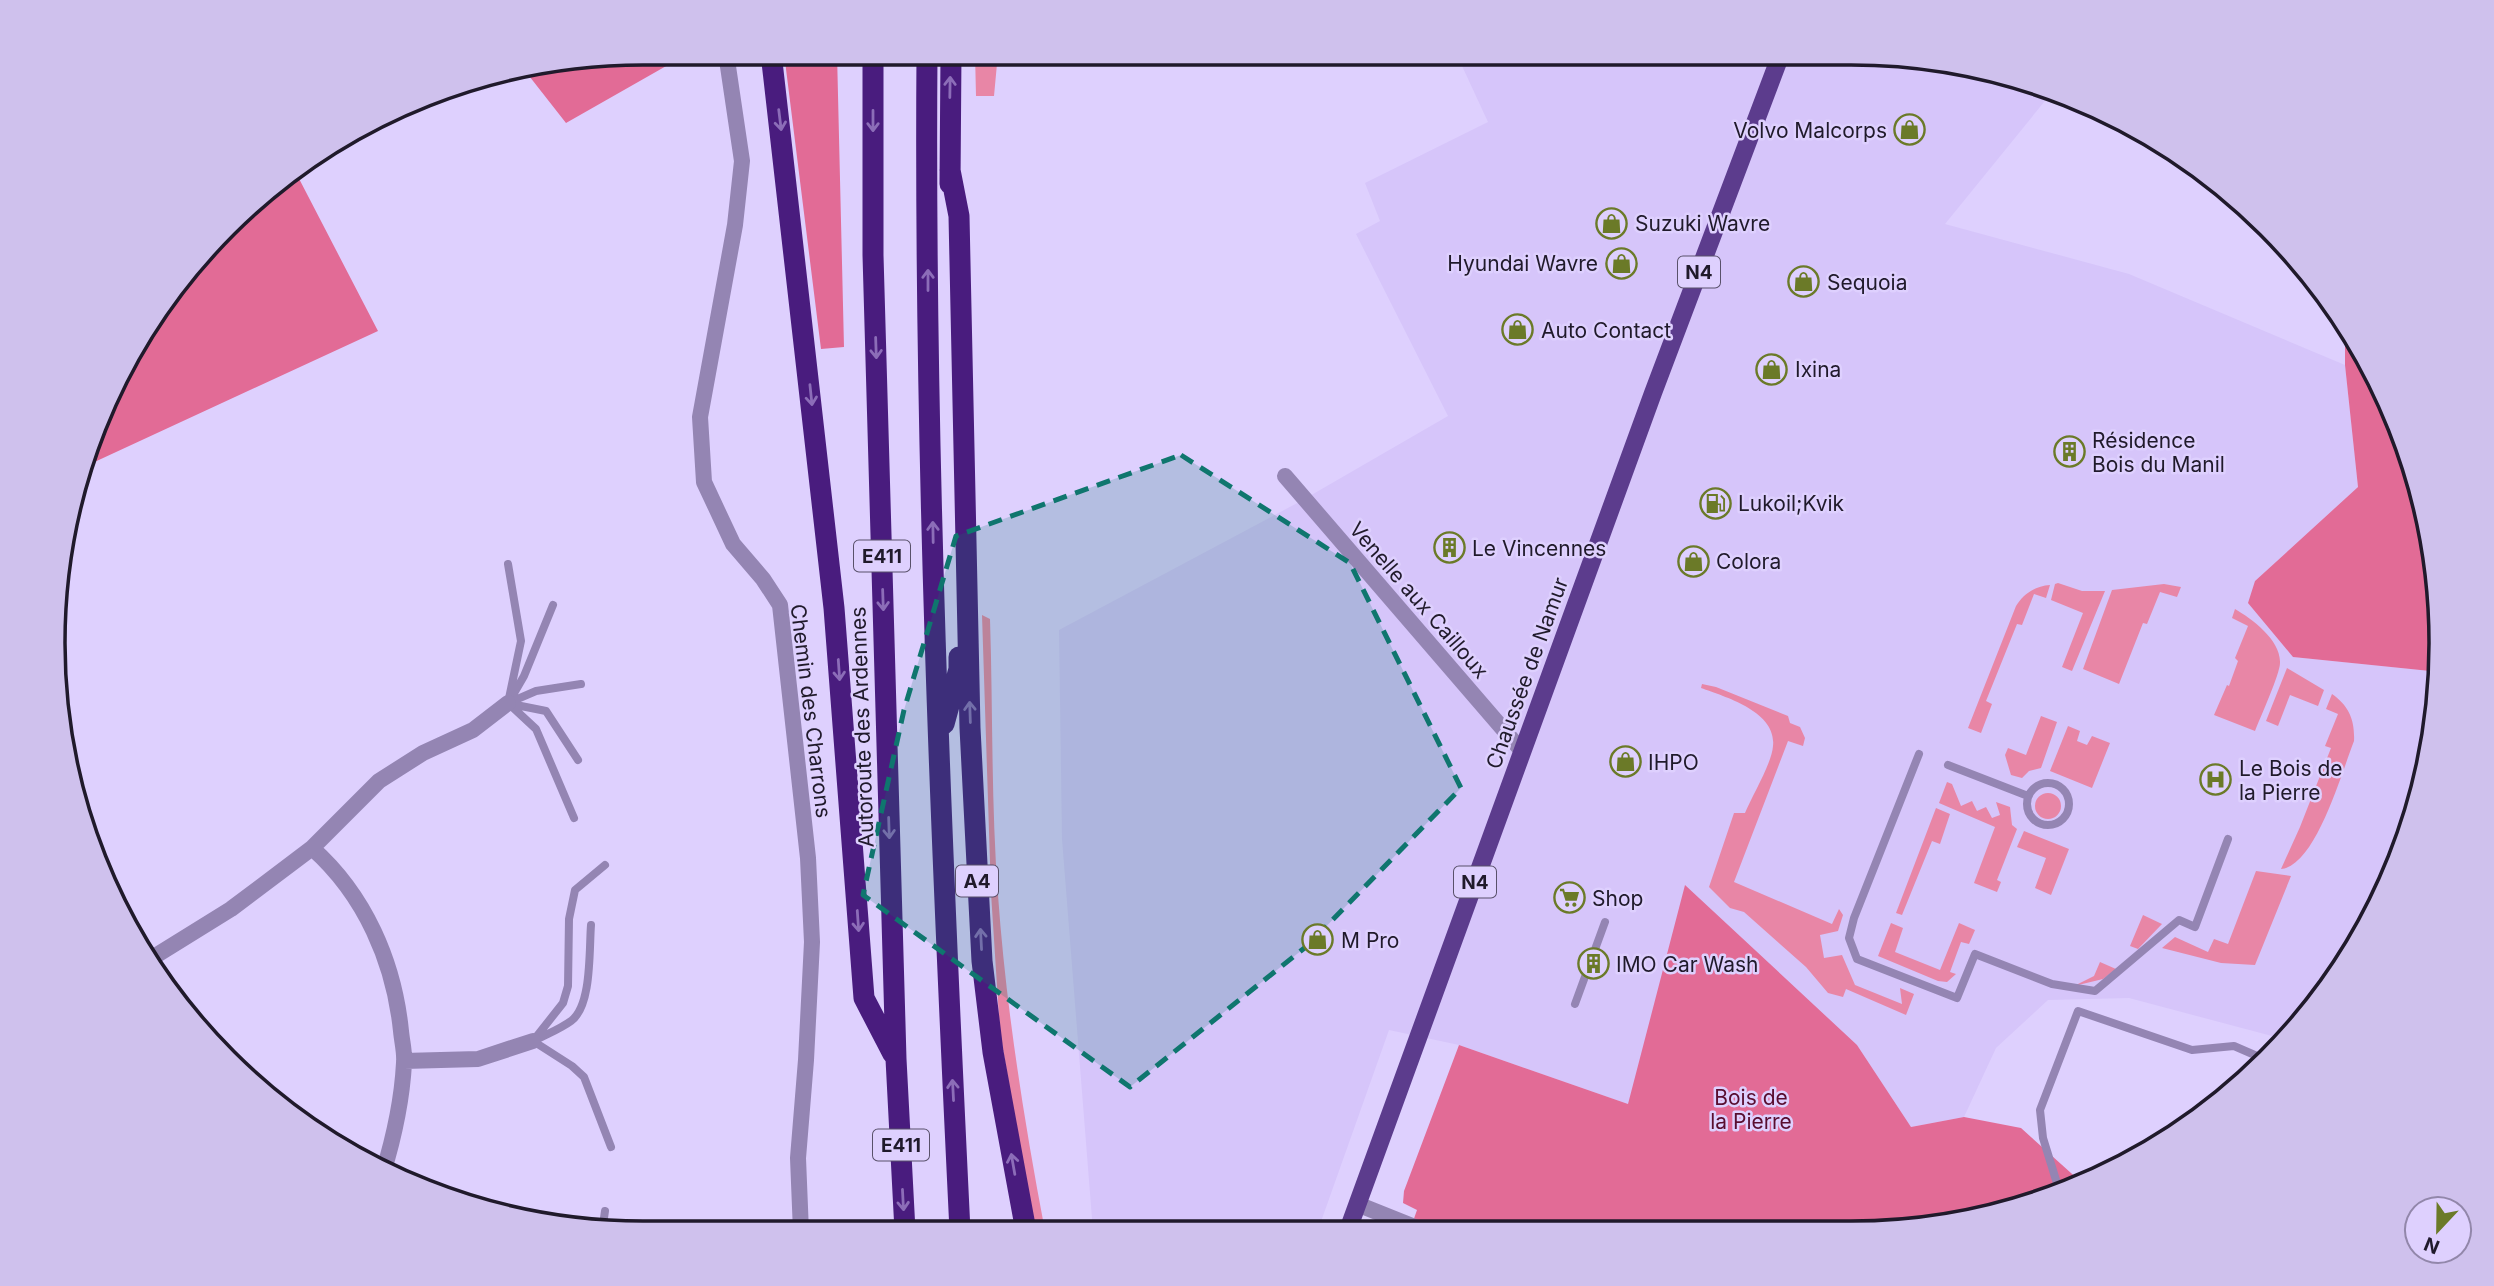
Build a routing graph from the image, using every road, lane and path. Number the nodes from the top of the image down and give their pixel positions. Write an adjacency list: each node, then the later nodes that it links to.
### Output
1 (728, 65): 37 (street, Chemin des Charrons)
2 (772, 65): 29 (highway, one-way to 29)
3 (873, 65): 29 (highway, Autoroute des Ardennes / E411, one-way to 29)
4 (927, 65): 13 (highway, E411, one-way to 4)
5 (951, 65): 7 (highway, one-way to 5)
6 (1778, 65): 14 (main road, Chaussée de Namur / N4)
7 (950, 170): 13 (highway); 40 (highway, A4, one-way to 7)
8 (1285, 477): 14 (street, Venelle aux Cailloux)
9 (508, 564): 12 (lane)
10 (553, 605): 12 (lane)
11 (581, 684): 12 (lane)
12 (508, 703): 16 (lane); 19 (lane); 21 (street)
13 (938, 746): 39 (highway, E411, one-way to 13)
14 (1522, 751): 34 (main road, Chaussée de Namur / N4)
15 (1919, 754): 20 (lane)
16 (578, 760)
17 (1948, 765): 18 (lane)
18 (2028, 796): 18 (lane)
19 (574, 818)
20 (2228, 839)
21 (312, 848): 25 (street); 30 (street)
22 (605, 865): 27 (lane)
23 (1605, 922): 26 (lane)
24 (591, 925): 27 (lane)
25 (157, 955)
26 (1575, 1004)
27 (533, 1041): 30 (street); 31 (lane)
28 (2256, 1056): 33 (lane)
29 (896, 1059): 38 (highway, Autoroute des Ardennes / E411, one-way to 38)
30 (404, 1061): 32 (street)
31 (611, 1147)
32 (387, 1162)
33 (2057, 1183)
34 (1357, 1204): 41 (main road, Chaussée de Namur / N4); 42 (street)
35 (604, 1211): 36 (lane)
36 (603, 1220)
37 (801, 1221)
38 (904, 1221)
39 (960, 1221)
40 (1024, 1221)
41 (1351, 1221)
42 (1400, 1221)

